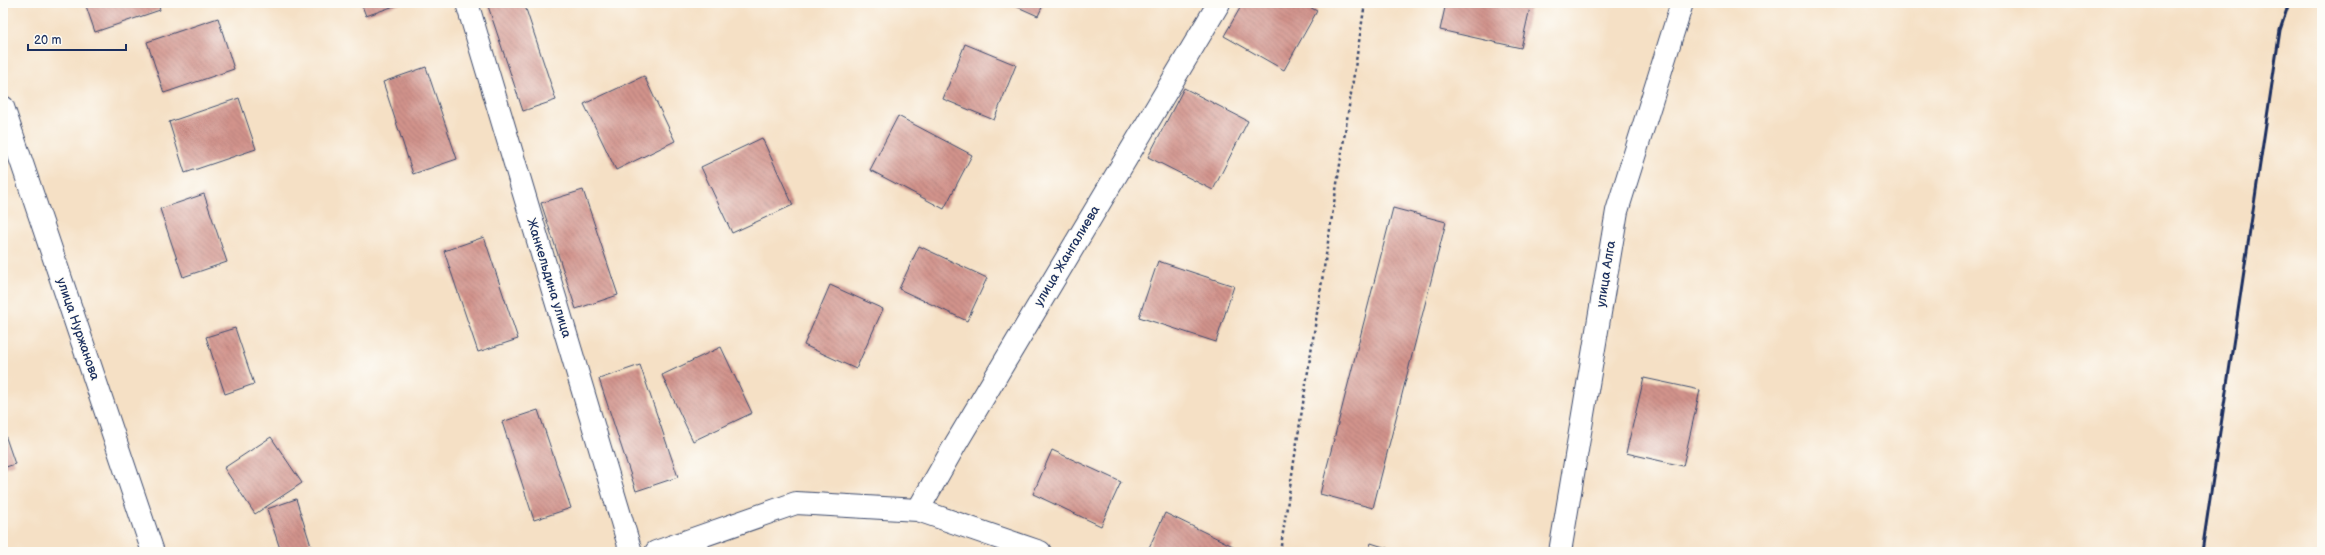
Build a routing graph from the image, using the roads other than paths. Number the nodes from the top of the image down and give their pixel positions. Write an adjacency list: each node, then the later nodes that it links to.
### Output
1 (467, 3): 8 (street, Жанкельдина улица)
2 (1219, 3): 5 (street, улица Жангалиева)
3 (1682, 3): 11 (street, улица Алга)
4 (3, 107): 7 (street, улица Нуржанова)
5 (918, 510): 6 (street); 9 (street)
6 (1008, 546): 10 (street)
7 (152, 552)
8 (631, 552)
9 (656, 552)
10 (1040, 552)
11 (1560, 552)

